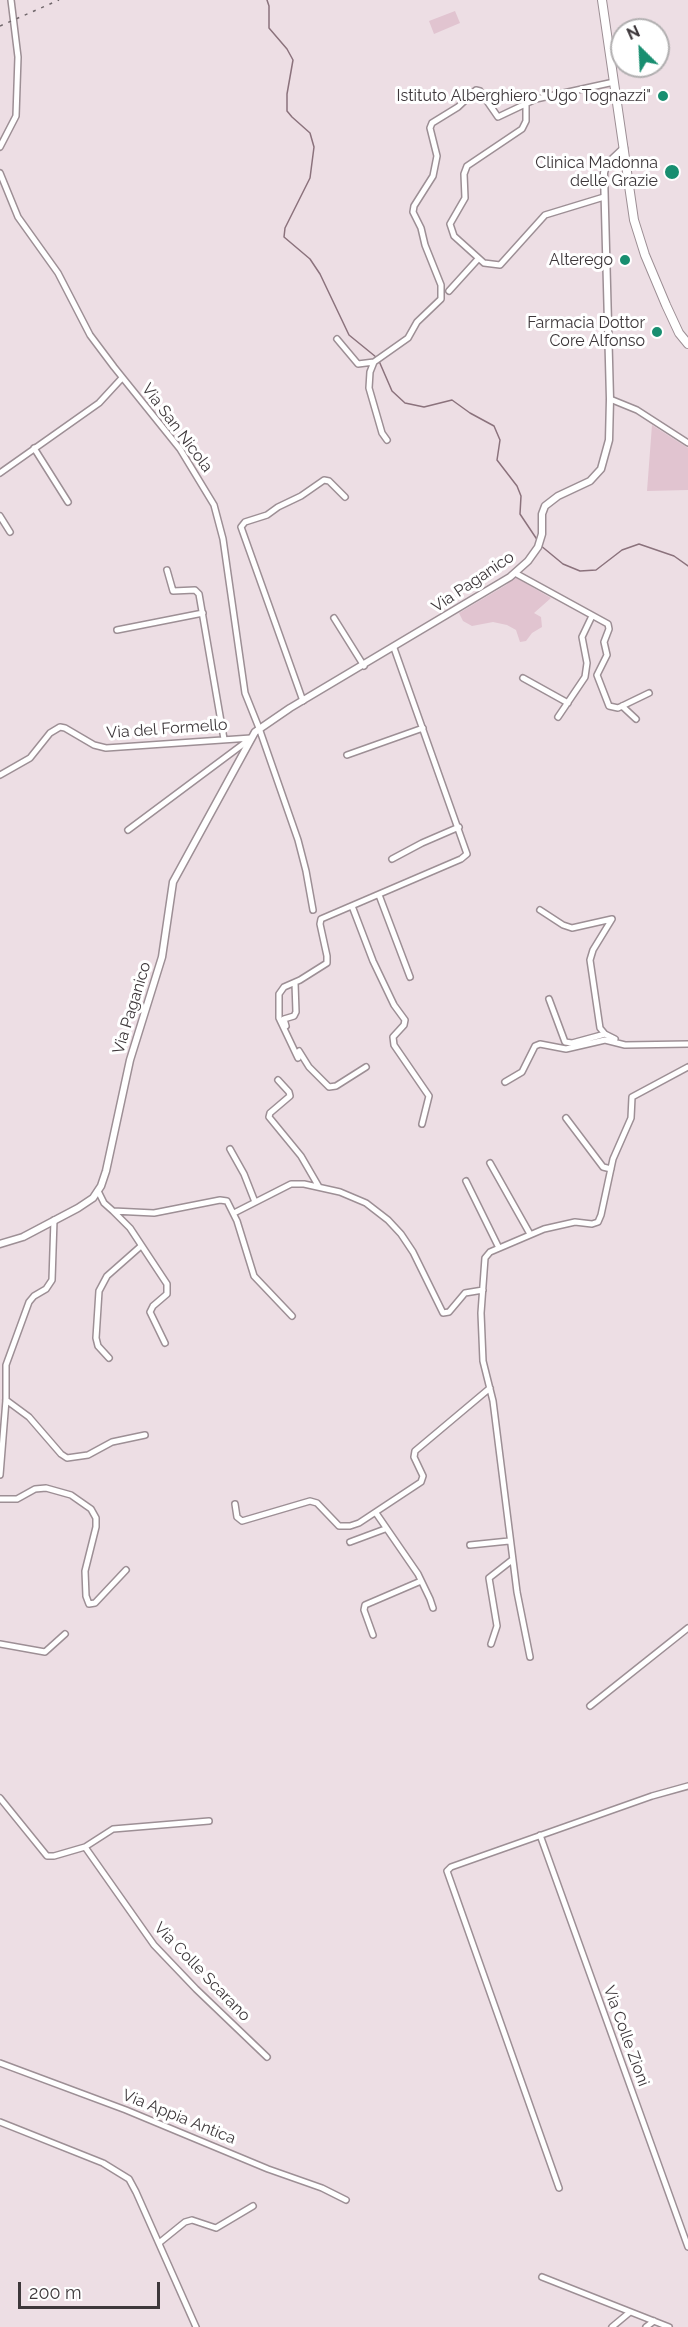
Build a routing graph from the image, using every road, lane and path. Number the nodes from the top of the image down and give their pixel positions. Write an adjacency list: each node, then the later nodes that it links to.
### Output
1 (11, 0): 5 (street)
2 (602, 0): 3 (main road)
3 (614, 82): 4 (street); 6 (main road)
4 (526, 103): 9 (street); 13 (street)
5 (0, 147)
6 (624, 148): 8 (street, Via Paganico); 12 (main road)
7 (0, 173): 14 (street, Via San Nicola)
8 (604, 197): 9 (street); 15 (street, Via Paganico)
9 (478, 259): 10 (street)
10 (449, 291)
11 (337, 339): 13 (street)
12 (688, 344)
13 (374, 362): 16 (street)
14 (122, 378): 18 (street); 39 (street, Via San Nicola)
15 (610, 399): 17 (street); 25 (street, Via Paganico)
16 (387, 440)
17 (688, 443)
18 (34, 448): 19 (street); 21 (street)
19 (0, 473)
20 (345, 497): 34 (street)
21 (68, 502)
22 (0, 516): 23 (street)
23 (10, 532)
24 (167, 570): 26 (street)
25 (515, 573): 27 (street); 30 (street, Via Paganico)
26 (203, 613): 29 (street); 42 (street)
27 (592, 616): 35 (street); 36 (street)
28 (334, 618): 31 (street)
29 (117, 630)
30 (394, 648): 31 (street, Via Paganico); 40 (street)
31 (364, 666): 34 (street, Via Paganico)
32 (523, 678): 35 (street)
33 (649, 693): 36 (street)
34 (303, 700): 39 (street, Via Paganico)
35 (568, 703): 37 (street)
36 (622, 706): 38 (street)
37 (558, 717)
38 (636, 719)
39 (260, 728): 41 (street, Via Paganico); 50 (street)
40 (423, 728): 43 (street); 45 (street)
41 (251, 738): 42 (street, Via del Formello); 46 (street, Via Paganico); 70 (street, Via Paganico)
42 (224, 739): 44 (street, Via del Formello)
43 (347, 755)
44 (0, 775)
45 (459, 827): 47 (street); 48 (street)
46 (128, 830)
47 (392, 859)
48 (379, 895): 49 (street); 52 (street)
49 (352, 906): 53 (street); 64 (street)
50 (313, 910)
51 (540, 910): 55 (street)
52 (410, 977)
53 (295, 983): 58 (street); 59 (street)
54 (549, 999): 55 (street)
55 (605, 1035): 57 (street)
56 (688, 1044): 57 (street)
57 (631, 1045): 62 (street)
58 (298, 1058)
59 (366, 1067)
60 (688, 1067): 67 (street)
61 (278, 1080): 69 (street)
62 (505, 1082)
63 (566, 1118): 67 (street)
64 (422, 1124)
65 (230, 1149): 71 (street)
66 (490, 1163): 75 (street)
67 (611, 1169): 75 (street)
68 (466, 1181): 78 (street)
69 (319, 1187): 71 (street); 79 (street)
70 (98, 1191): 72 (street); 74 (street)
71 (255, 1202): 73 (street)
72 (113, 1211): 73 (street); 77 (street)
73 (234, 1213): 80 (street)
74 (54, 1220): 76 (street); 84 (street)
75 (530, 1234): 78 (street)
76 (0, 1244)
77 (141, 1246): 81 (street); 82 (street)
78 (499, 1248): 79 (street)
79 (483, 1290): 83 (street)
80 (292, 1316)
81 (165, 1343)
82 (109, 1359)
83 (490, 1388): 89 (street); 91 (street)
84 (6, 1400): 85 (street); 86 (street)
85 (145, 1435)
86 (0, 1475)
87 (0, 1499): 95 (street)
88 (235, 1504): 89 (street)
89 (376, 1513): 90 (street)
90 (385, 1528): 92 (street); 96 (street)
91 (509, 1541): 93 (street); 94 (street)
92 (350, 1542)
93 (470, 1545)
94 (512, 1560): 102 (street); 103 (street)
95 (126, 1570)
96 (421, 1581): 97 (street); 100 (street)
97 (433, 1608)
98 (688, 1628): 104 (street)
99 (65, 1634): 101 (street)
100 (373, 1635)
101 (0, 1644)
102 (491, 1644)
103 (530, 1657)
104 (591, 1706)
105 (688, 1786): 108 (street)
106 (0, 1798): 109 (street)
107 (209, 1821): 109 (street)
108 (540, 1835): 113 (street); 117 (street, Via Colle Zioni)
109 (86, 1847): 110 (street, Via Colle Scarano)
110 (267, 2057)
111 (0, 2063): 114 (street, Via Appia Antica)
112 (0, 2122): 116 (street)
113 (559, 2188)
114 (346, 2200)
115 (253, 2206): 116 (street)
116 (159, 2243): 121 (street)
117 (688, 2247)
118 (542, 2277): 119 (street)
119 (630, 2312): 120 (street); 122 (street)
120 (654, 2321): 123 (street); 124 (street)
121 (196, 2327)
122 (612, 2327)
123 (646, 2327)
124 (669, 2327)

